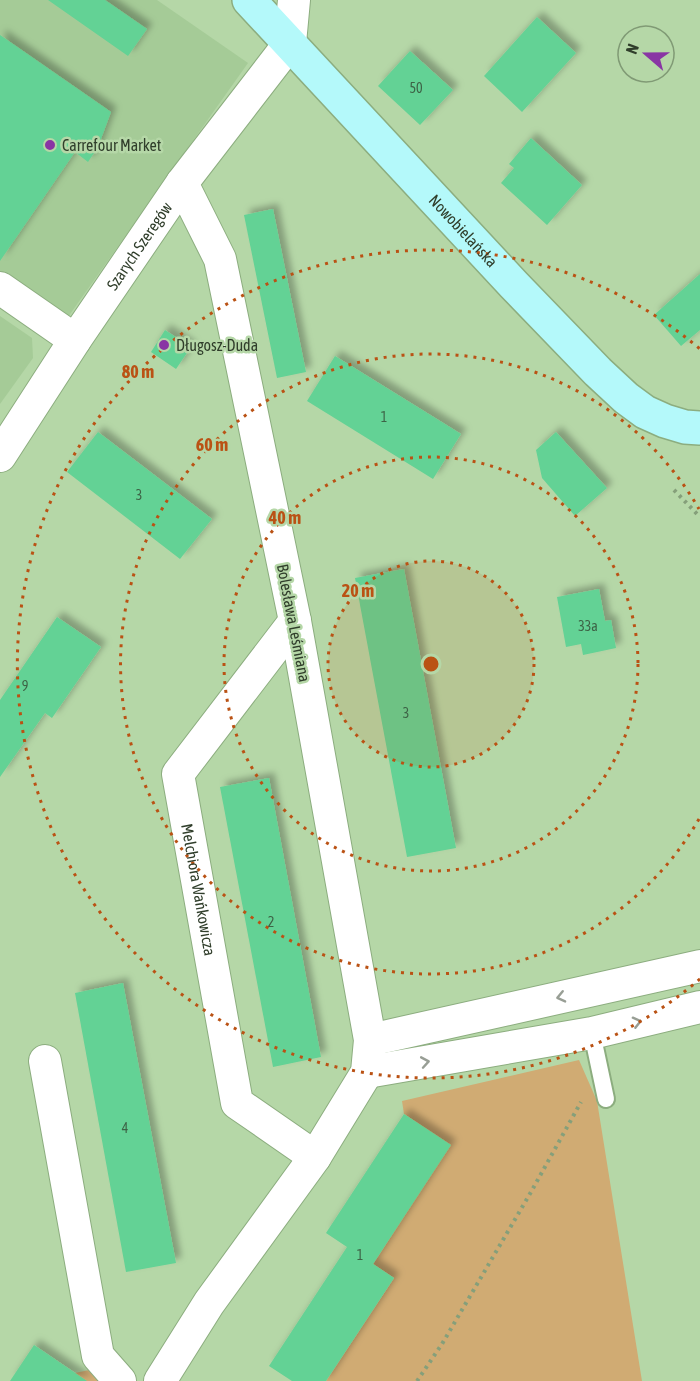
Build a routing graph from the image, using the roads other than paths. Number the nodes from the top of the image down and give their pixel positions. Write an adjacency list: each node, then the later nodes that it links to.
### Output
1 (249, 0): 3 (street, Nowobielańska)
2 (294, 0): 3 (street)
3 (290, 43): 4 (street, Szarych Szeregów); 7 (street, Nowobielańska)
4 (182, 183): 6 (street, Szarych Szeregów); 9 (street, Bolesława Leśmiana)
5 (0, 288): 6 (street)
6 (75, 340): 8 (street, Szarych Szeregów)
7 (700, 428)
8 (0, 456)
9 (295, 621): 13 (street, Bolesława Leśmiana); 17 (street, Melchiora Wańkowicza)
10 (700, 966): 13 (street, one-way to 13)
11 (700, 1007): 12 (street, one-way to 11)
12 (592, 1033): 15 (street, one-way to 12); 16 (lane)
13 (370, 1040): 15 (street, Bolesława Leśmiana)
14 (45, 1060): 18 (street)
15 (367, 1072): 17 (street)
16 (606, 1100)
17 (315, 1157): 19 (street)
18 (120, 1381)
19 (160, 1381)

